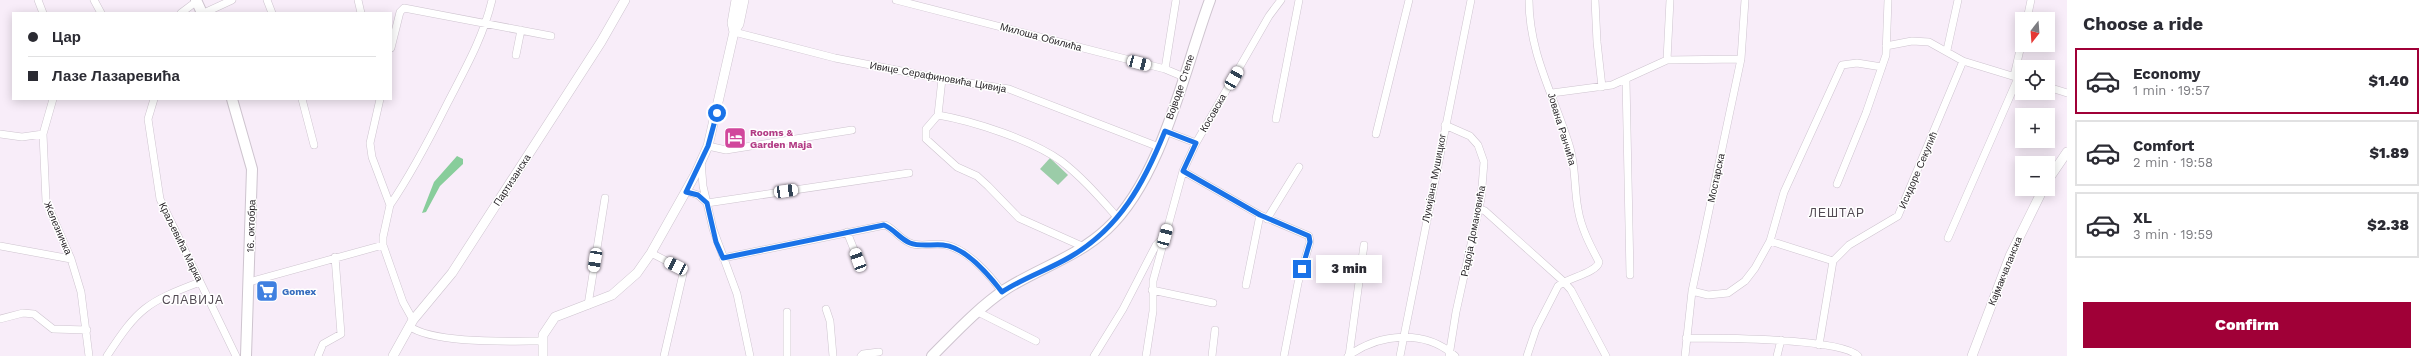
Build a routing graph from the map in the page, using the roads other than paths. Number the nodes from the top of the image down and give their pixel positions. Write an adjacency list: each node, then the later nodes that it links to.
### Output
1 (38, 0): 25 (street)
2 (94, 0): 26 (street)
3 (232, 0): 29 (street)
4 (266, 0): 30 (street)
5 (358, 0): 31 (street)
6 (492, 0): 33 (street)
7 (626, 0): 116 (street, Партизанска)
8 (736, 0): 35 (street)
9 (744, 0): 35 (street)
10 (896, 0): 45 (street, Милоша Обилића)
11 (1176, 0): 45 (street, Војводе Степе)
12 (1210, 0): 46 (main road, Војводе Степе)
13 (1281, 0): 68 (street, Косовска)
14 (1299, 0): 61 (street)
15 (1409, 0): 67 (street)
16 (1471, 0): 62 (street, Лукијана Мушицког)
17 (1529, 0): 53 (street, Јована Ранчића)
18 (1594, 0): 51 (street)
19 (1670, 0): 42 (street)
20 (1745, 0): 41 (street, Мостарска)
21 (1888, 0): 38 (street)
22 (1958, 0): 39 (street)
23 (2031, 0): 32 (street)
24 (197, 1): 27 (street); 28 (main road)
25 (43, 12)
26 (100, 12)
27 (182, 12)
28 (202, 12)
29 (205, 12)
30 (272, 12)
31 (361, 12)
32 (2028, 12)
33 (486, 24): 34 (street); 37 (street); 83 (street)
34 (521, 30): 36 (street); 40 (street)
35 (734, 32): 48 (street, Ивице Серафиновића Цивија); 70 (street)
36 (552, 36)
37 (392, 44)
38 (1886, 46): 39 (street); 44 (street)
39 (1947, 50): 43 (street)
40 (516, 55)
41 (1740, 59): 42 (street); 108 (street, Мостарска)
42 (1667, 60): 49 (street)
43 (1964, 61): 47 (street); 100 (street, Исидоре Секулић)
44 (1882, 67): 78 (street); 91 (street)
45 (1165, 69): 46 (street, Милоша Обилића)
46 (1184, 77): 64 (main road, Војводе Степе)
47 (2015, 77)
48 (942, 79): 60 (street); 71 (street, Ивице Серафиновића Цивија)
49 (1626, 80): 51 (street); 102 (street)
50 (2015, 85): 90 (street)
51 (1602, 87): 53 (street)
52 (2055, 89): 54 (street)
53 (1552, 93): 103 (street, Јована Ранчића)
54 (2067, 93)
55 (53, 100): 66 (street, Железничка)
56 (154, 100): 104 (street, Краљевића Марка)
57 (232, 100): 105 (main road, 16. октобра)
58 (302, 100): 69 (street)
59 (380, 100): 83 (street)
60 (938, 115): 86 (street); 95 (street)
61 (1276, 119)
62 (1445, 125): 84 (street, Радоја Домановића); 119 (street, Лукијана Мушицког)
63 (852, 130): 70 (street)
64 (1165, 131): 68 (street); 71 (main road, Војводе Степе)
65 (0, 134): 66 (street)
66 (43, 134): 99 (street, Железничка)
67 (1376, 134)
68 (1196, 143): 76 (street, Косовска)
69 (314, 146)
70 (708, 146): 73 (street)
71 (1159, 147): 86 (main road, Војводе Степе)
72 (2067, 152): 75 (street)
73 (702, 161): 79 (street); 82 (street)
74 (1299, 167): 87 (street)
75 (2055, 170)
76 (1183, 171): 85 (street); 89 (street, Косовска)
77 (909, 173): 82 (street)
78 (1837, 184)
79 (686, 192): 82 (street); 96 (street)
80 (2040, 196): 151 (street, Кајмакчаланска)
81 (605, 198): 111 (street)
82 (707, 203): 98 (street)
83 (390, 205): 92 (street)
84 (1478, 208): 103 (street); 126 (street, Радоја Домановића)
85 (1260, 215): 87 (street); 106 (street)
86 (1118, 218): 95 (main road, Војводе Степе)
87 (1267, 219): 143 (street)
88 (847, 232): 98 (street); 101 (street); 109 (street)
89 (1165, 236): 107 (street, Косовска); 140 (street, Косовска)
90 (1948, 238)
91 (1770, 241): 100 (street); 108 (street)
92 (383, 245): 97 (street); 116 (street)
93 (1364, 245): 144 (street)
94 (0, 246): 99 (street)
95 (1084, 247): 109 (main road, Војводе Степе)
96 (651, 253): 111 (street); 134 (street)
97 (335, 258): 105 (street); 131 (street)
98 (723, 258): 135 (street)
99 (71, 259): 117 (street, Железничка)
100 (1833, 261): 124 (street)
101 (861, 267)
102 (1630, 275)
103 (1564, 281): 146 (street); 147 (street)
104 (200, 282): 128 (street); 129 (street, Краљевића Марка)
105 (249, 282): 130 (main road, 16. октобра)
106 (1246, 285)
107 (1152, 290): 110 (street); 141 (street, Косовска)
108 (1692, 291): 120 (street, Мостарска)
109 (1002, 292): 114 (main road, Војводе Степе)
110 (1213, 303)
111 (588, 305): 122 (street)
112 (826, 309): 137 (street)
113 (787, 312): 136 (street)
114 (978, 312): 123 (street); 139 (main road, Војводе Степе)
115 (0, 319): 117 (street)
116 (411, 323): 122 (street); 132 (street, Партизанска)
117 (87, 330): 127 (street, Железничка)
118 (1215, 330): 142 (street)
119 (1402, 337): 126 (street); 144 (street); 145 (street, Лукијана Мушицког)
120 (1686, 338): 121 (street); 148 (street, Мостарска)
121 (1781, 340): 124 (street); 149 (street)
122 (542, 341): 133 (street)
123 (1036, 341)
124 (1819, 345): 150 (street)
125 (879, 352): 138 (street)
126 (1452, 354)
127 (89, 356)
128 (107, 356)
129 (236, 356)
130 (246, 356)
131 (318, 356)
132 (393, 356)
133 (543, 356)
134 (664, 356)
135 (750, 356)
136 (787, 356)
137 (833, 356)
138 (861, 356)
139 (932, 356)
140 (1094, 356)
141 (1146, 356)
142 (1212, 356)
143 (1284, 356)
144 (1348, 356)
145 (1400, 356)
146 (1527, 356)
147 (1606, 356)
148 (1685, 356)
149 (1777, 356)
150 (1858, 356)
151 (1972, 356)

